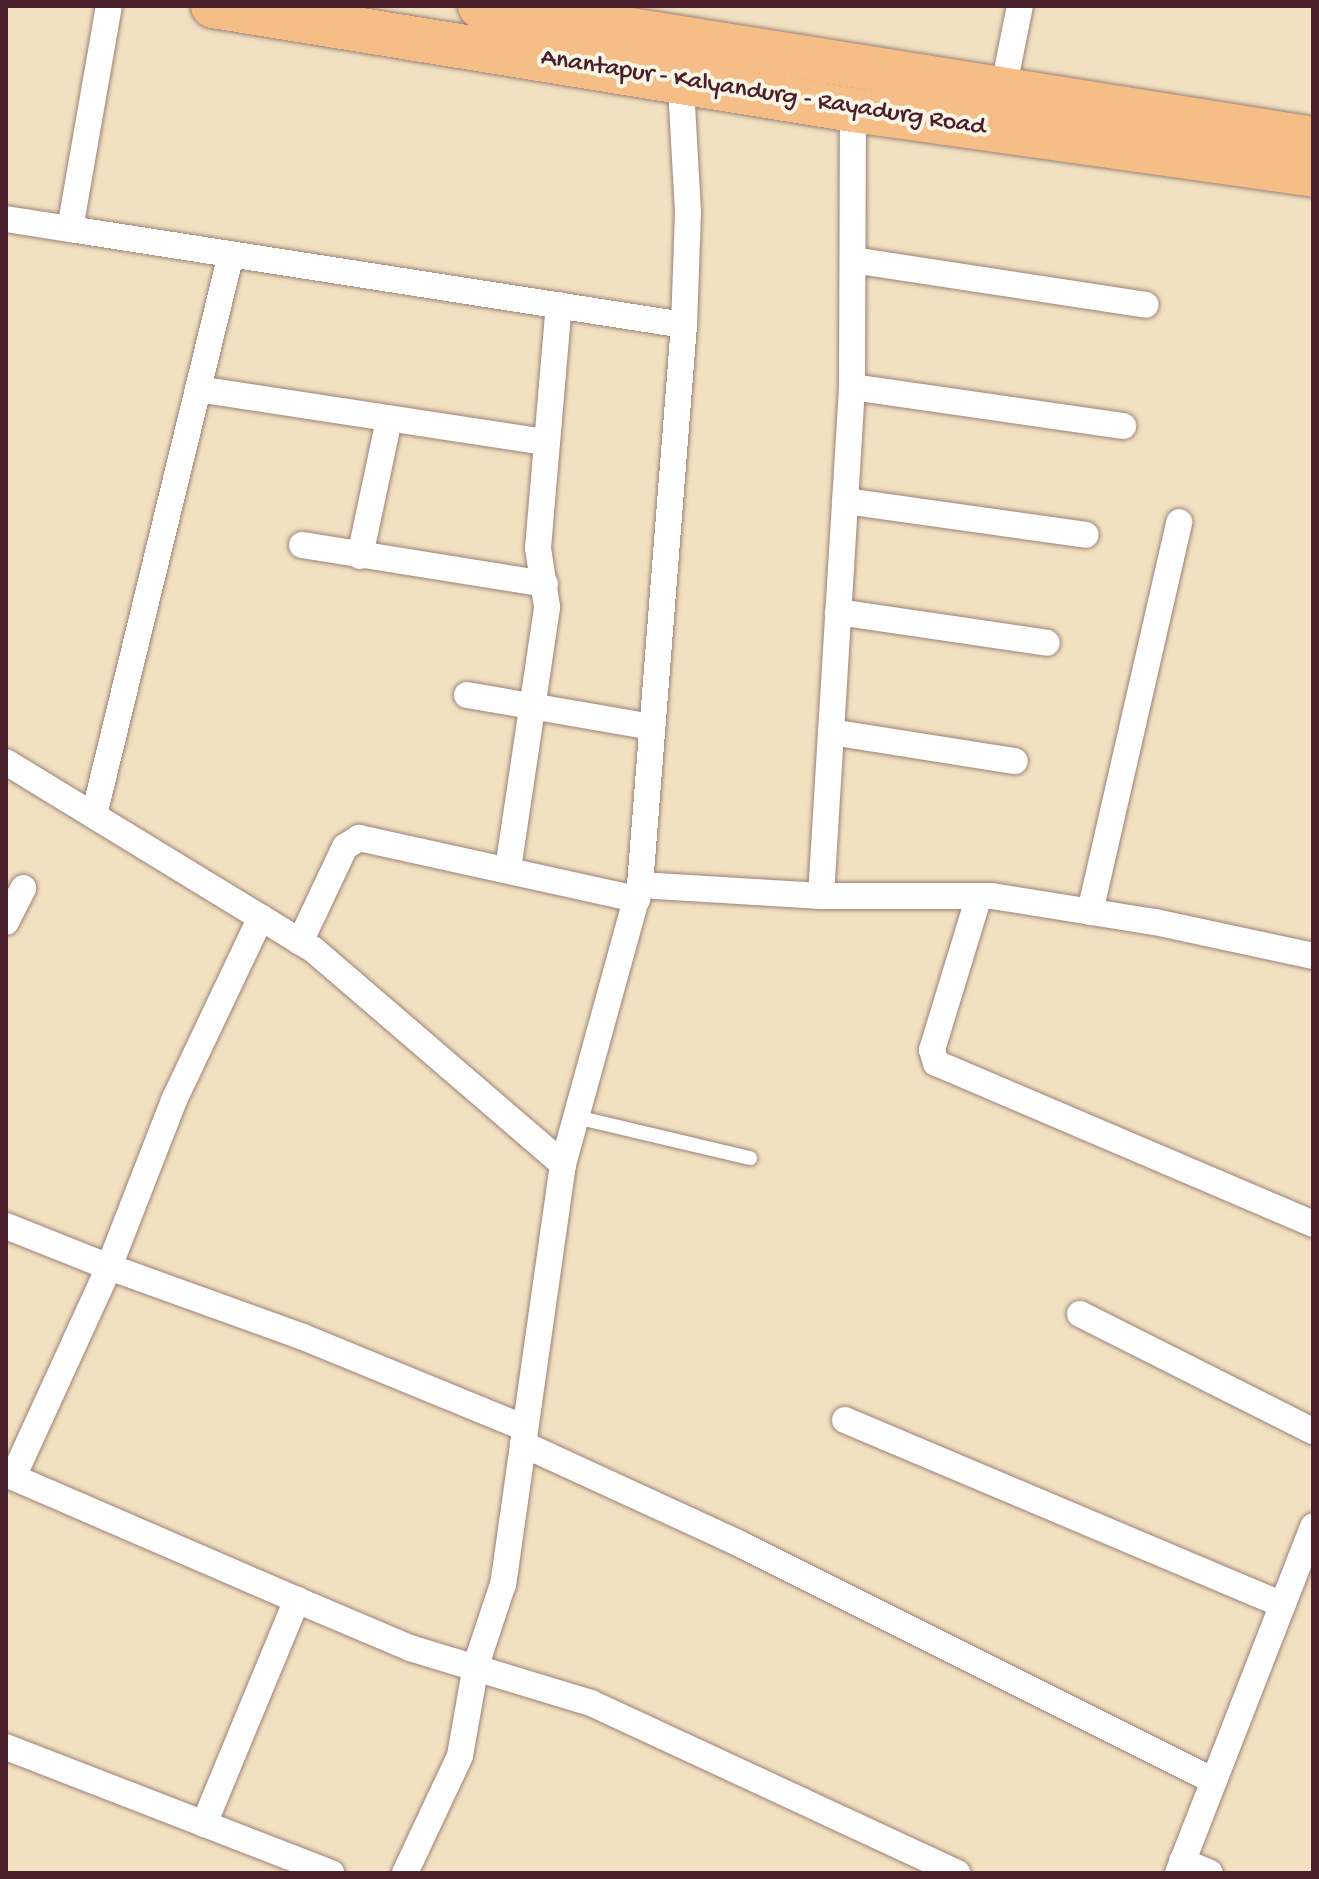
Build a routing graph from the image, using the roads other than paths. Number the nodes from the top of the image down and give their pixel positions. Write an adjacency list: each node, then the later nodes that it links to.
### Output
1 (109, 6): 12 (street)
2 (213, 6): 6 (highway, Anantapur - Kalyandurg - Rayadurg Road)
3 (480, 6): 5 (highway, Anantapur - Kalyandurg - Rayadurg Road)
4 (1020, 6): 7 (street)
5 (683, 39): 6 (street); 7 (highway, Anantapur - Kalyandurg - Rayadurg Road)
6 (679, 83): 8 (highway, Anantapur - Kalyandurg - Rayadurg Road); 17 (street)
7 (1003, 90): 9 (highway, Anantapur - Kalyandurg - Rayadurg Road)
8 (853, 110): 10 (highway, Anantapur - Kalyandurg - Rayadurg Road); 14 (street)
9 (1313, 139)
10 (1313, 175)
11 (6, 219): 12 (street)
12 (70, 229): 13 (street)
13 (231, 254): 15 (street); 19 (street)
14 (853, 260): 16 (street); 18 (street)
15 (559, 305): 17 (street); 22 (street)
16 (1146, 305)
17 (684, 325): 33 (street)
18 (852, 387): 21 (street); 23 (street)
19 (198, 389): 20 (street); 37 (street)
20 (389, 419): 22 (street); 27 (street)
21 (1123, 426)
22 (546, 442): 28 (street)
23 (845, 501): 25 (street); 29 (street)
24 (1179, 522): 43 (street)
25 (1086, 535)
26 (302, 545): 27 (street)
27 (360, 556): 28 (street)
28 (545, 584): 32 (street)
29 (838, 612): 30 (street); 34 (street)
30 (1047, 643)
31 (467, 695): 32 (street)
32 (534, 706): 33 (street); 38 (street)
33 (652, 727): 40 (street)
34 (831, 732): 35 (street); 41 (street)
35 (1015, 761)
36 (6, 762): 37 (street)
37 (94, 815): 44 (street)
38 (508, 869): 40 (street); 46 (street)
39 (23, 888): 45 (street)
40 (638, 892): 41 (street); 48 (street)
41 (821, 896): 42 (street)
42 (979, 896): 43 (street); 51 (street)
43 (1090, 912): 47 (street)
44 (261, 917): 46 (street); 53 (street)
45 (6, 922)
46 (300, 942): 50 (street)
47 (1313, 956)
48 (576, 1117): 49 (lane); 50 (street)
49 (750, 1158)
50 (563, 1164): 57 (street)
51 (1313, 1224)
52 (6, 1226): 53 (street)
53 (109, 1267): 57 (street); 58 (street)
54 (1080, 1314): 56 (street)
55 (845, 1420): 61 (street)
56 (1313, 1431)
57 (524, 1436): 62 (street); 64 (street)
58 (9, 1483): 60 (street)
59 (1313, 1526): 61 (street)
60 (297, 1600): 62 (street); 65 (street)
61 (1282, 1605): 64 (street)
62 (476, 1665): 68 (street); 69 (street)
63 (6, 1747): 65 (street)
64 (1214, 1781): 66 (street)
65 (204, 1824): 67 (street)
66 (1180, 1867): 70 (street)
67 (331, 1873)
68 (405, 1873)
69 (957, 1873)
70 (1210, 1873)

